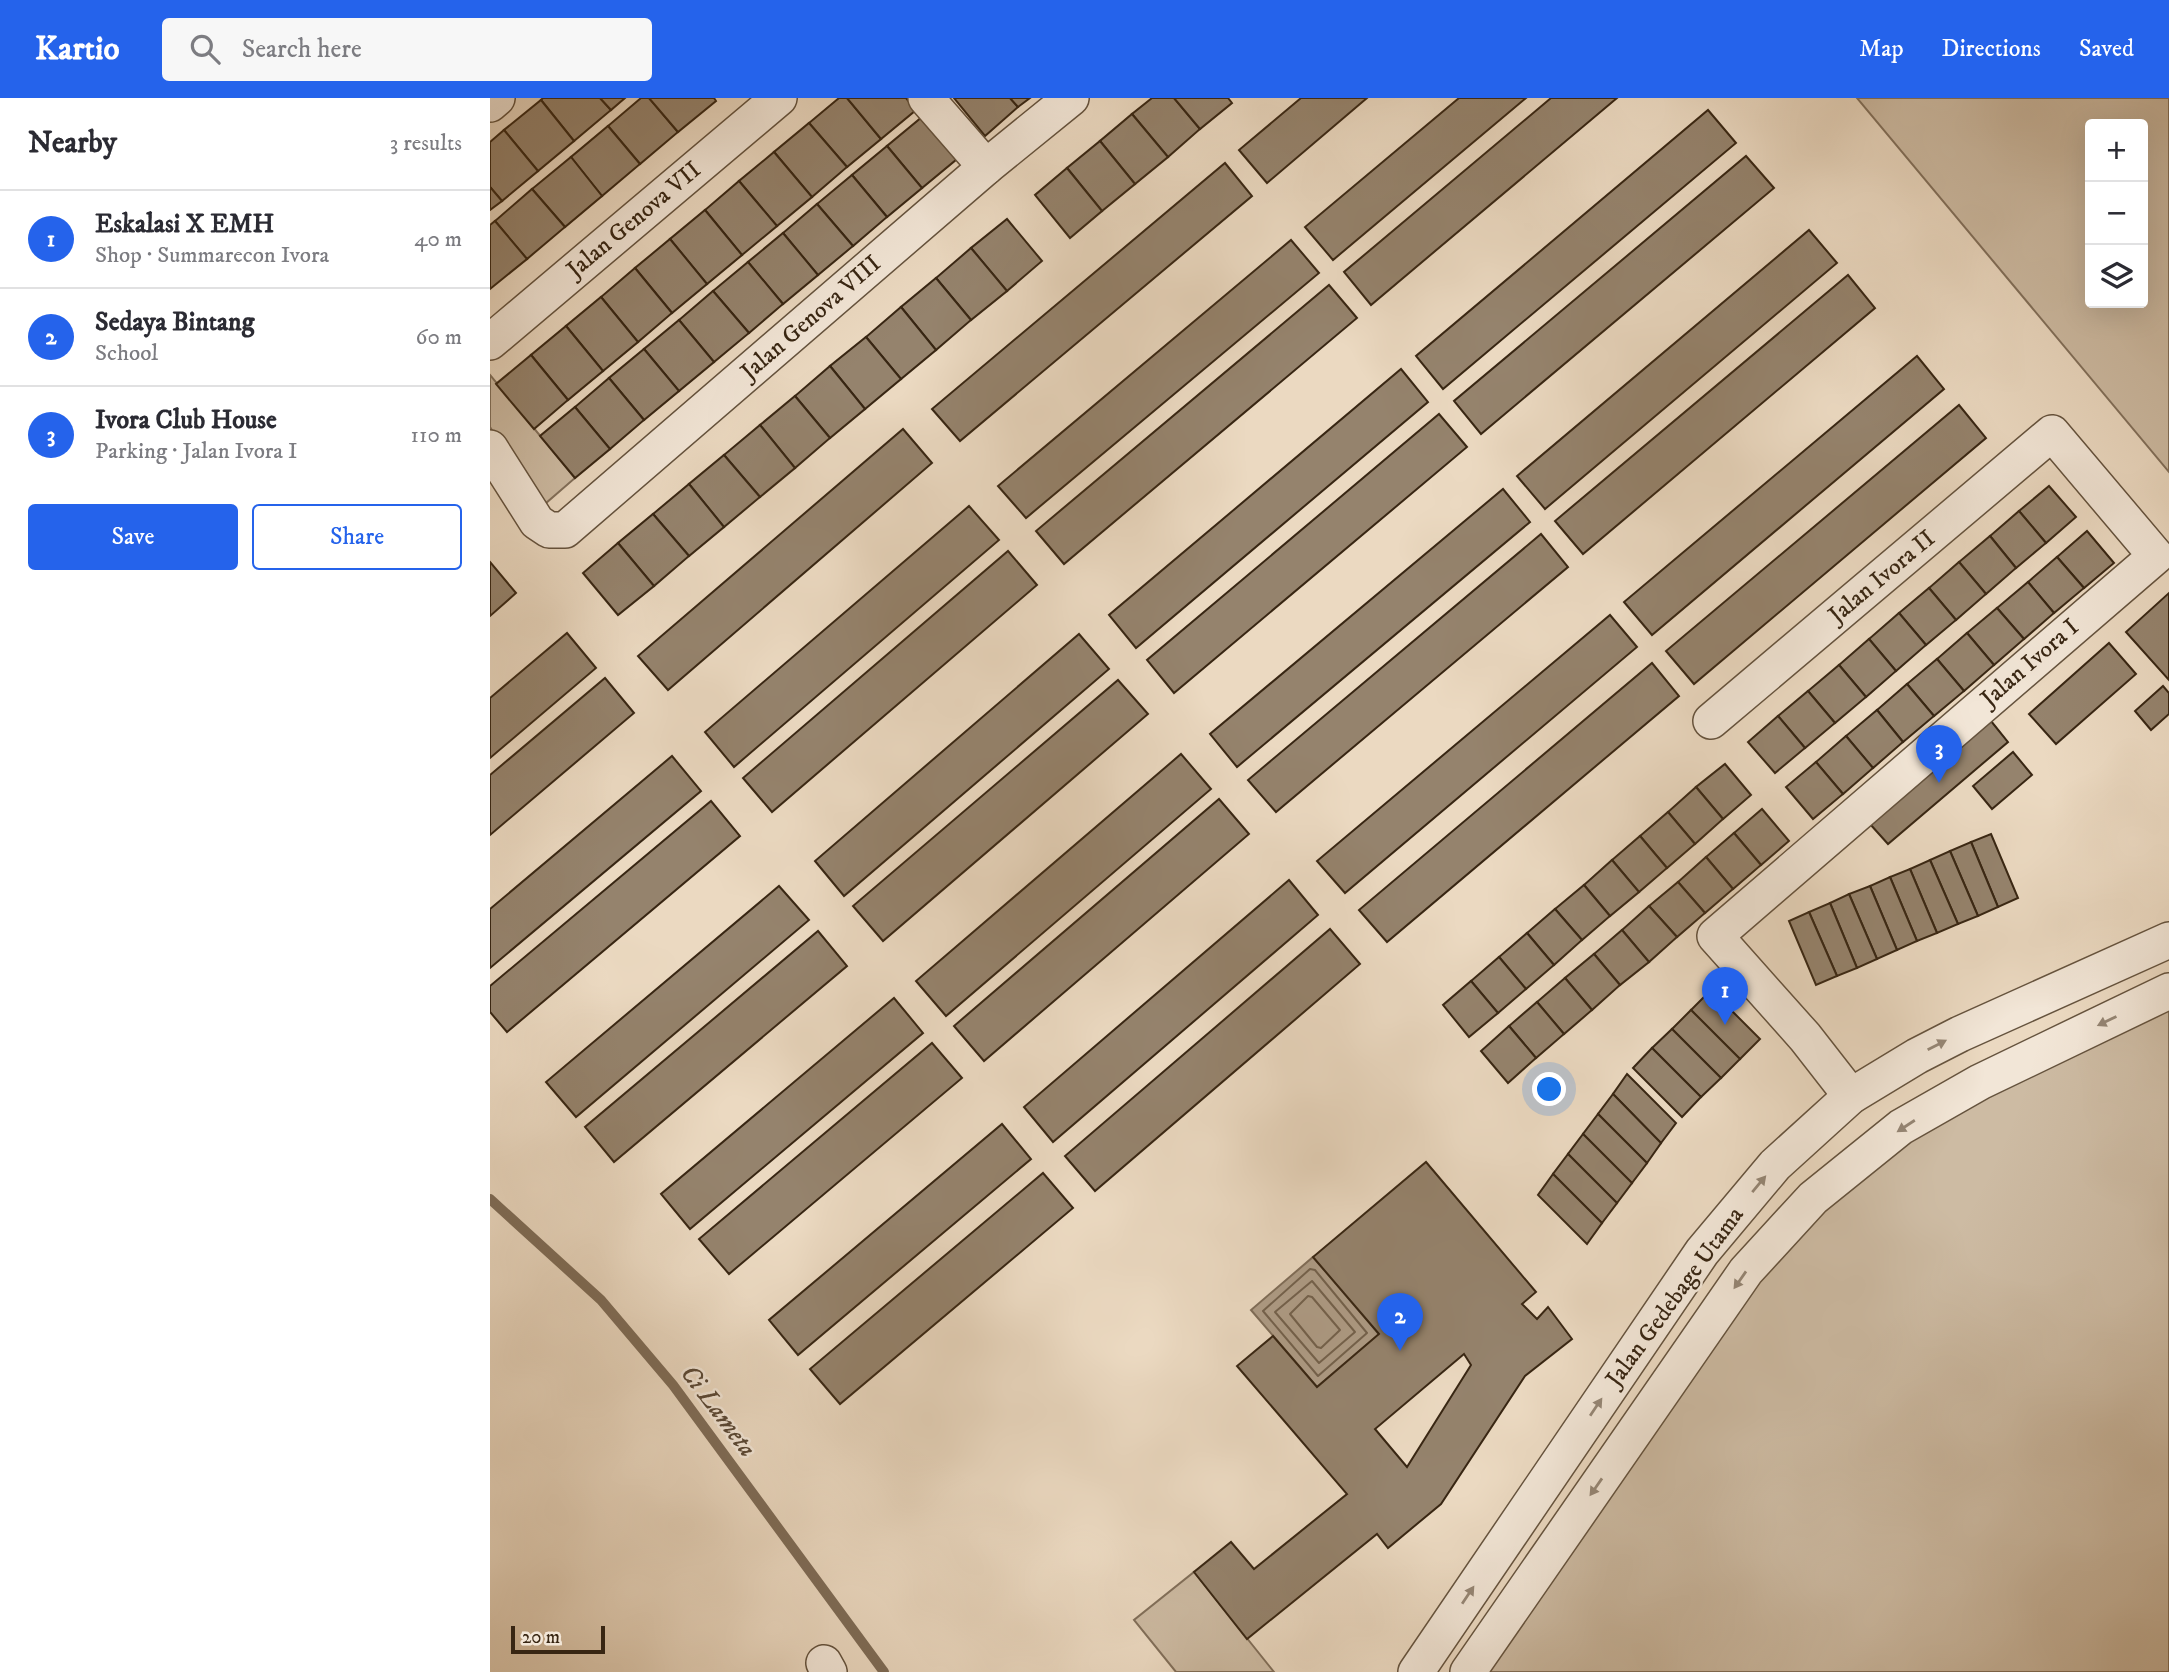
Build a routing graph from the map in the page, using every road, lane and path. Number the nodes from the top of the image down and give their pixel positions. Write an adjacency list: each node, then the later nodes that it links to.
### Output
1 (497, 98): 5 (street)
2 (779, 98): 7 (street, Jalan Genova VII)
3 (926, 98): 6 (street)
4 (1071, 98): 6 (street, Jalan Genova VIII)
5 (490, 104)
6 (986, 167): 9 (street, Jalan Genova VIII)
7 (490, 341)
8 (2052, 433): 10 (street, Jalan Ivora II); 13 (street, Jalan Ivora I)
9 (490, 448)
10 (1711, 721)
11 (2157, 945): 12 (street); 13 (street, Jalan Gedebage Utama, one-way to 11)
12 (2168, 992): 15 (street, Jalan Gedebage Utama, one-way to 15)
13 (1851, 1096): 14 (street, Jalan Gedebage Utama, one-way to 13)
14 (1426, 1658): 15 (street)
15 (1469, 1670)

